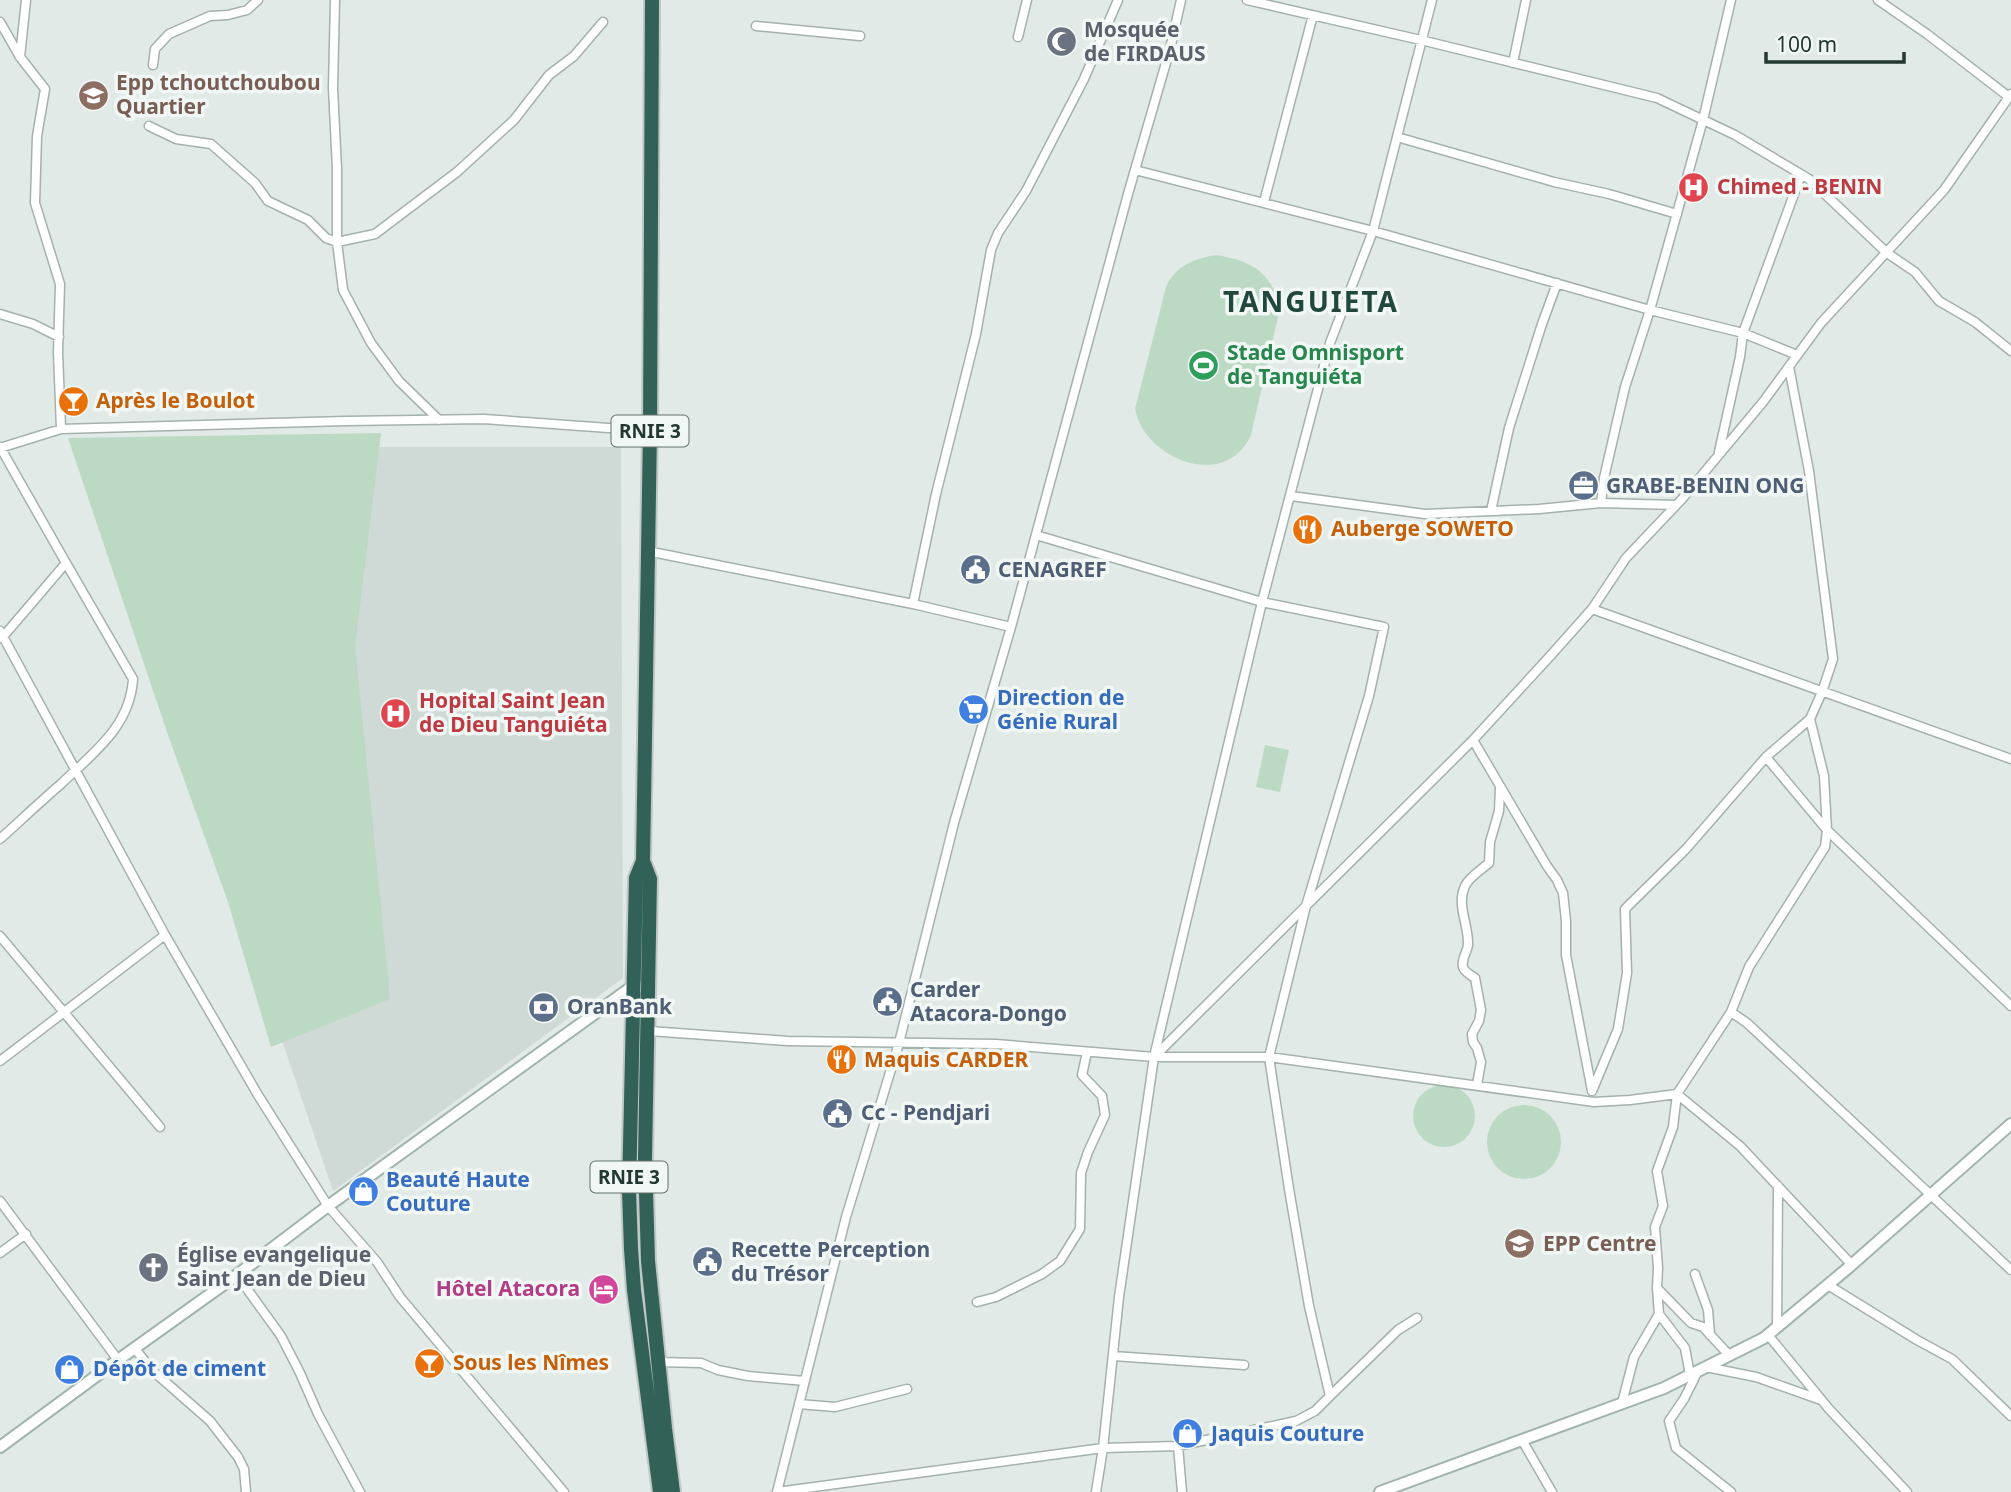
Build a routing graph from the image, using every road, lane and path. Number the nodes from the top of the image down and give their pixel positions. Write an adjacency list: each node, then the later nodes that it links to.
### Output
1 (26, 0): 20 (street)
2 (258, 0): 22 (street)
3 (335, 0): 32 (street)
4 (652, 0): 44 (highway, RNIE 3)
5 (1027, 0): 18 (street)
6 (1118, 0): 55 (street)
7 (1181, 0): 27 (street)
8 (1247, 0): 13 (street)
9 (1432, 0): 19 (street)
10 (1526, 0): 21 (street)
11 (1731, 0): 24 (street)
12 (1878, 0): 23 (street)
13 (1312, 15): 19 (street); 29 (street)
14 (0, 22): 20 (street)
15 (603, 22): 32 (street)
16 (756, 26): 17 (street)
17 (860, 36)
18 (1018, 37)
19 (1421, 40): 21 (street); 26 (street)
20 (20, 57): 38 (street)
21 (1513, 63): 24 (street)
22 (153, 65)
23 (2010, 95): 33 (street)
24 (1703, 120): 28 (street); 30 (street)
25 (149, 126): 32 (street)
26 (1396, 137): 30 (street); 31 (street)
27 (1135, 170): 29 (street); 51 (street)
28 (1801, 175): 33 (street); 37 (street)
29 (1264, 202): 31 (street)
30 (1677, 214): 35 (street)
31 (1373, 231): 34 (street); 47 (street)
32 (337, 242): 42 (street)
33 (1887, 253): 39 (street); 40 (street)
34 (1557, 283): 35 (street); 50 (street)
35 (1650, 310): 37 (street); 48 (street)
36 (0, 314): 38 (street)
37 (1743, 333): 40 (street); 46 (street)
38 (59, 337): 43 (street)
39 (2011, 351)
40 (1797, 355): 41 (street)
41 (1789, 367): 46 (street); 59 (street)
42 (439, 420): 43 (street); 44 (street)
43 (61, 429): 45 (street)
44 (650, 431): 52 (highway, RNIE 3)
45 (0, 448): 53 (street)
46 (1719, 455): 49 (street)
47 (1291, 496): 50 (street); 54 (street)
48 (1601, 503): 49 (street); 50 (street)
49 (1676, 505): 56 (street)
50 (1491, 511)
51 (1036, 535): 54 (street); 57 (street)
52 (647, 551): 55 (street); 68 (highway, RNIE 3)
53 (66, 564): 58 (street); 64 (street)
54 (1262, 602): 69 (street); 80 (street)
55 (913, 604): 57 (street)
56 (1592, 609): 59 (street); 61 (street)
57 (1011, 627): 78 (street)
58 (1, 636): 64 (street)
59 (1822, 692): 60 (street); 63 (street)
60 (1810, 719): 62 (street); 66 (street)
61 (1473, 740): 65 (street); 69 (street)
62 (1766, 757): 66 (street); 84 (street)
63 (2011, 759)
64 (76, 769): 67 (street); 70 (street)
65 (1500, 786): 83 (street); 84 (street)
66 (1827, 830): 74 (street); 75 (street)
67 (0, 839)
68 (643, 862): 72 (highway, RNIE 3); 73 (highway, RNIE 3)
69 (1306, 906): 80 (street); 81 (street)
70 (165, 935): 76 (street); 92 (street)
71 (0, 936): 76 (street)
72 (633, 985): 73 (main road); 92 (main road); 96 (highway, RNIE 3)
73 (649, 987): 77 (highway, RNIE 3)
74 (2011, 1006)
75 (1731, 1012): 85 (street); 90 (street)
76 (63, 1013): 82 (street); 88 (street)
77 (649, 1031): 78 (street); 95 (highway, RNIE 3)
78 (899, 1043): 79 (street); 116 (street)
79 (1087, 1052): 80 (street); 103 (street)
80 (1154, 1057): 81 (street); 111 (street)
81 (1269, 1057): 83 (street); 118 (street)
82 (0, 1061)
83 (1477, 1085): 86 (street)
84 (1592, 1091): 86 (street)
85 (1677, 1094): 86 (street); 89 (street); 102 (street)
86 (1594, 1102)
87 (2010, 1126): 90 (main road)
88 (160, 1127)
89 (1778, 1186): 97 (street); 106 (street)
90 (1930, 1194): 97 (main road); 98 (street)
91 (0, 1201): 93 (street)
92 (328, 1206): 100 (main road); 129 (street)
93 (26, 1234): 94 (street); 112 (street)
94 (0, 1253)
95 (648, 1261): 96 (highway); 113 (highway, RNIE 3)
96 (632, 1262): 130 (highway, RNIE 3)
97 (1852, 1265): 101 (main road)
98 (2011, 1270)
99 (1695, 1274): 107 (street)
100 (237, 1275): 109 (main road); 128 (street)
101 (1828, 1285): 106 (main road); 122 (street)
102 (1657, 1288): 104 (street); 107 (street)
103 (977, 1302)
104 (1659, 1314): 115 (street); 120 (street)
105 (1418, 1318): 118 (street)
106 (1777, 1327): 108 (main road)
107 (1710, 1335): 110 (street)
108 (1768, 1335): 110 (main road); 119 (street)
109 (135, 1349): 112 (main road); 127 (street)
110 (1729, 1355): 115 (main road)
111 (1113, 1356): 114 (street); 126 (street)
112 (118, 1360): 125 (main road)
113 (657, 1362): 116 (street); 131 (highway, RNIE 3)
114 (1244, 1365)
115 (1698, 1371): 119 (street); 120 (main road); 137 (street)
116 (805, 1381): 121 (street)
117 (907, 1389): 121 (street)
118 (1330, 1396): 124 (street)
119 (1822, 1400): 138 (street)
120 (1622, 1403): 123 (main road)
121 (799, 1404): 132 (street)
122 (2011, 1416)
123 (1522, 1440): 135 (main road); 136 (street)
124 (1178, 1446): 126 (street); 134 (street)
125 (0, 1447)
126 (1103, 1448): 132 (street); 133 (street)
127 (246, 1492)
128 (359, 1492)
129 (564, 1492)
130 (660, 1492)
131 (673, 1492)
132 (777, 1492)
133 (1096, 1492)
134 (1182, 1492)
135 (1380, 1492)
136 (1552, 1492)
137 (1731, 1492)
138 (1906, 1492)

